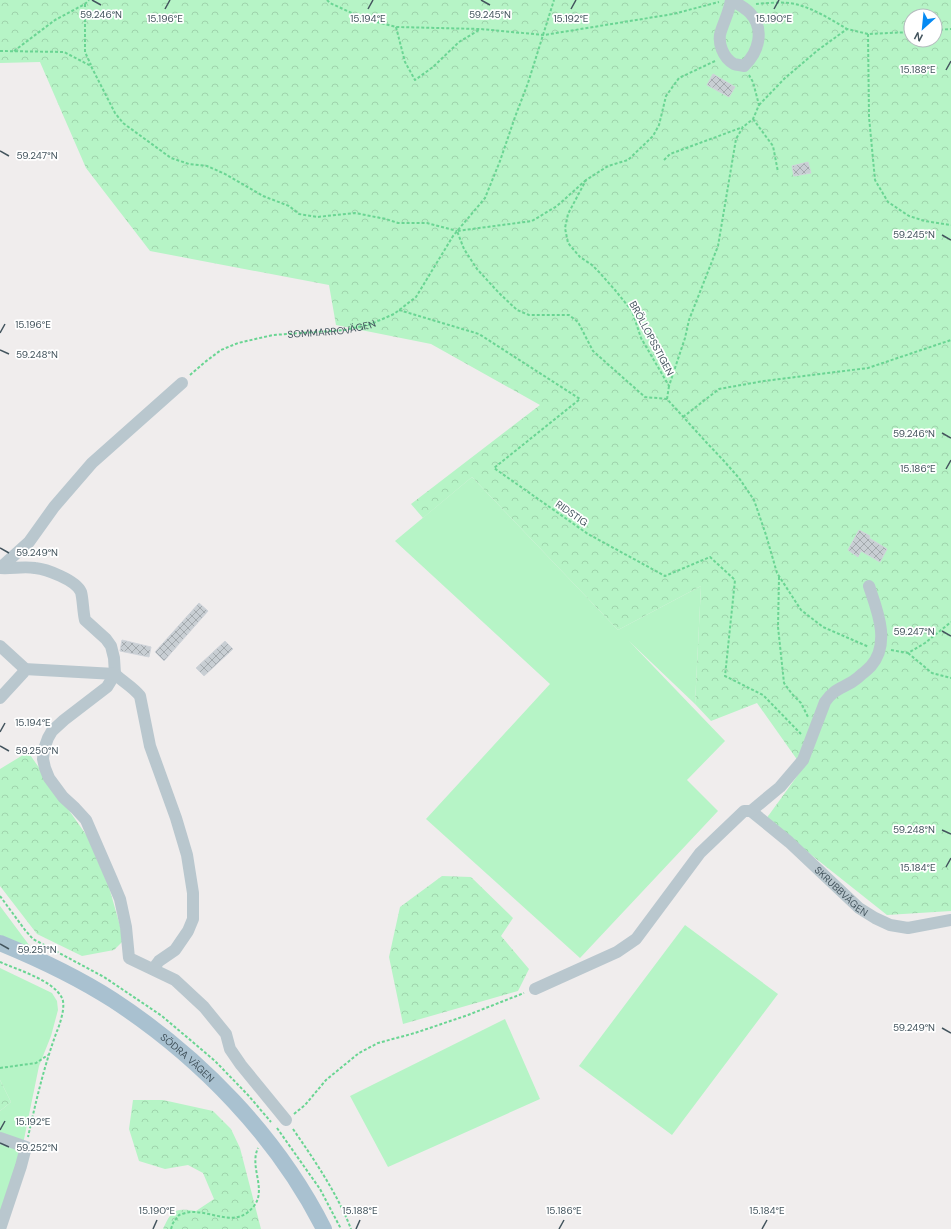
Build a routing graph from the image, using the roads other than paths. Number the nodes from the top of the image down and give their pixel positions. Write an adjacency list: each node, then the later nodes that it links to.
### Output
1 (729, 0): 1 (street)
2 (182, 383): 3 (street)
3 (0, 568): 7 (street)
4 (868, 586): 9 (street)
5 (0, 646): 6 (street)
6 (24, 669): 7 (street); 8 (street)
7 (115, 674): 12 (street); 12 (street)
8 (0, 698)
9 (751, 811): 10 (street, SKRUBBVÄGEN); 13 (street)
10 (951, 920)
11 (0, 943): 17 (main road, SÖDRA VÄGEN)
12 (153, 969): 14 (street)
13 (535, 989)
14 (286, 1120)
15 (0, 1138): 16 (street)
16 (0, 1229)
17 (324, 1229)

